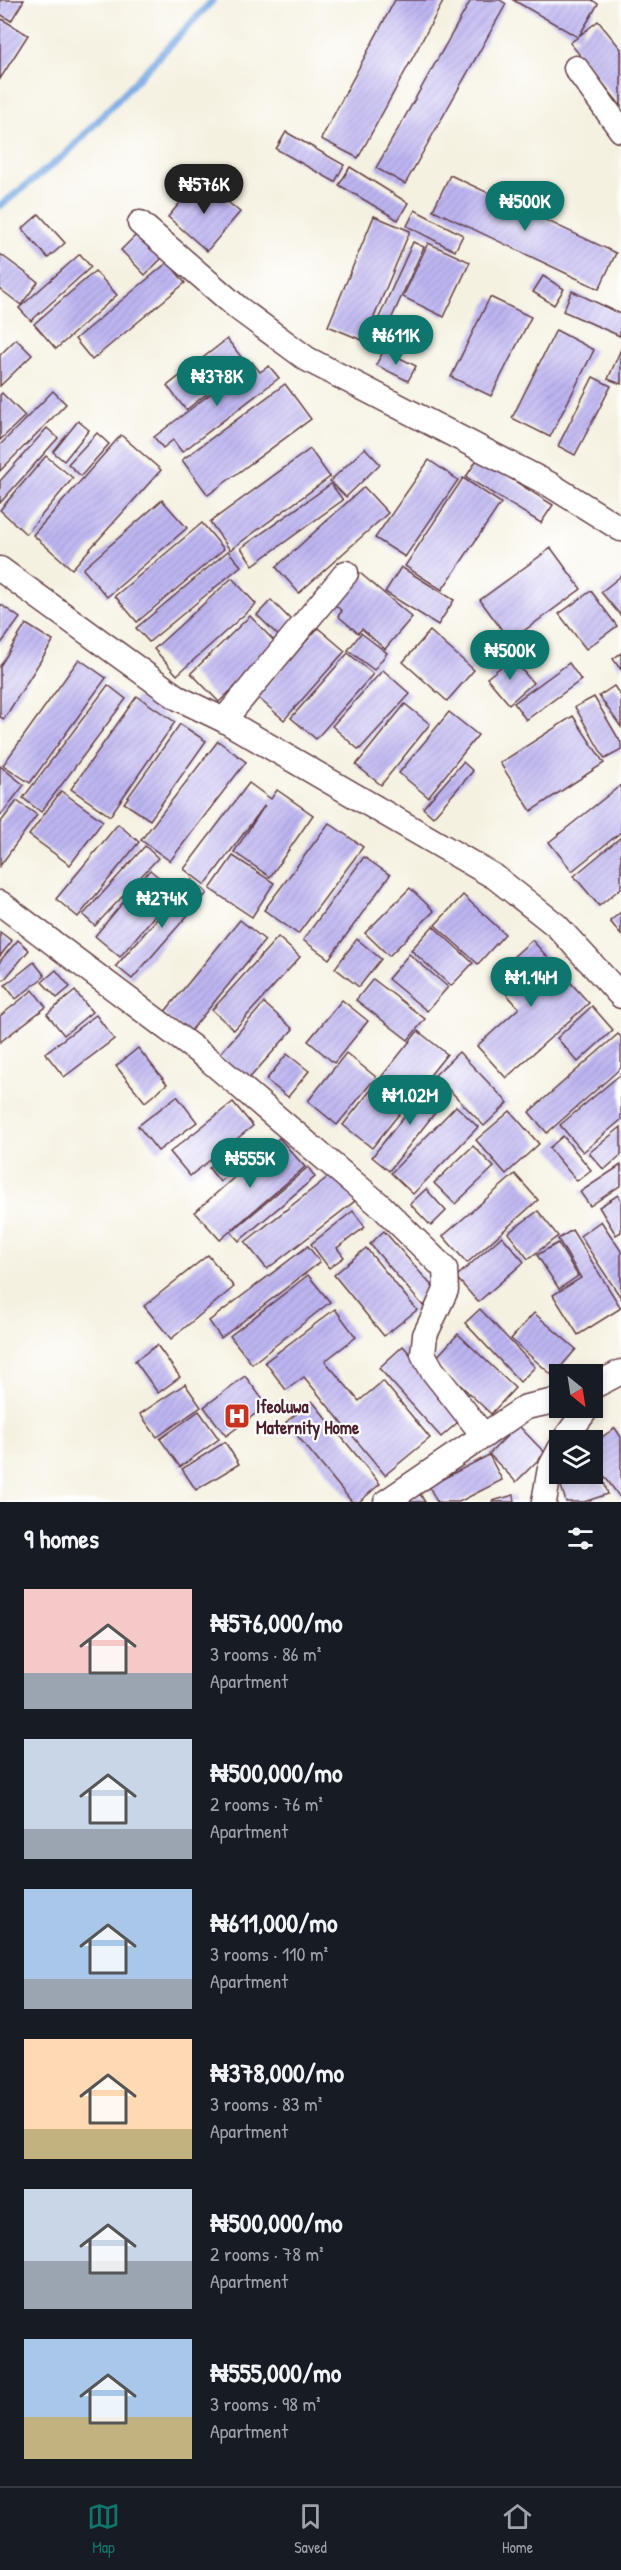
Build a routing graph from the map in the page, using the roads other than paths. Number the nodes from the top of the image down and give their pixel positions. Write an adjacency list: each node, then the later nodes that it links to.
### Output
1 (576, 68): 2 (street)
2 (621, 130)
3 (140, 223): 4 (street)
4 (621, 529)
5 (0, 569): 7 (street)
6 (346, 573): 7 (street)
7 (224, 720): 9 (street)
8 (0, 903): 11 (street)
9 (621, 996)
10 (549, 1402): 11 (street)
11 (484, 1436): 13 (street)
12 (549, 1474): 14 (street)
13 (386, 1502)
14 (544, 1502)

